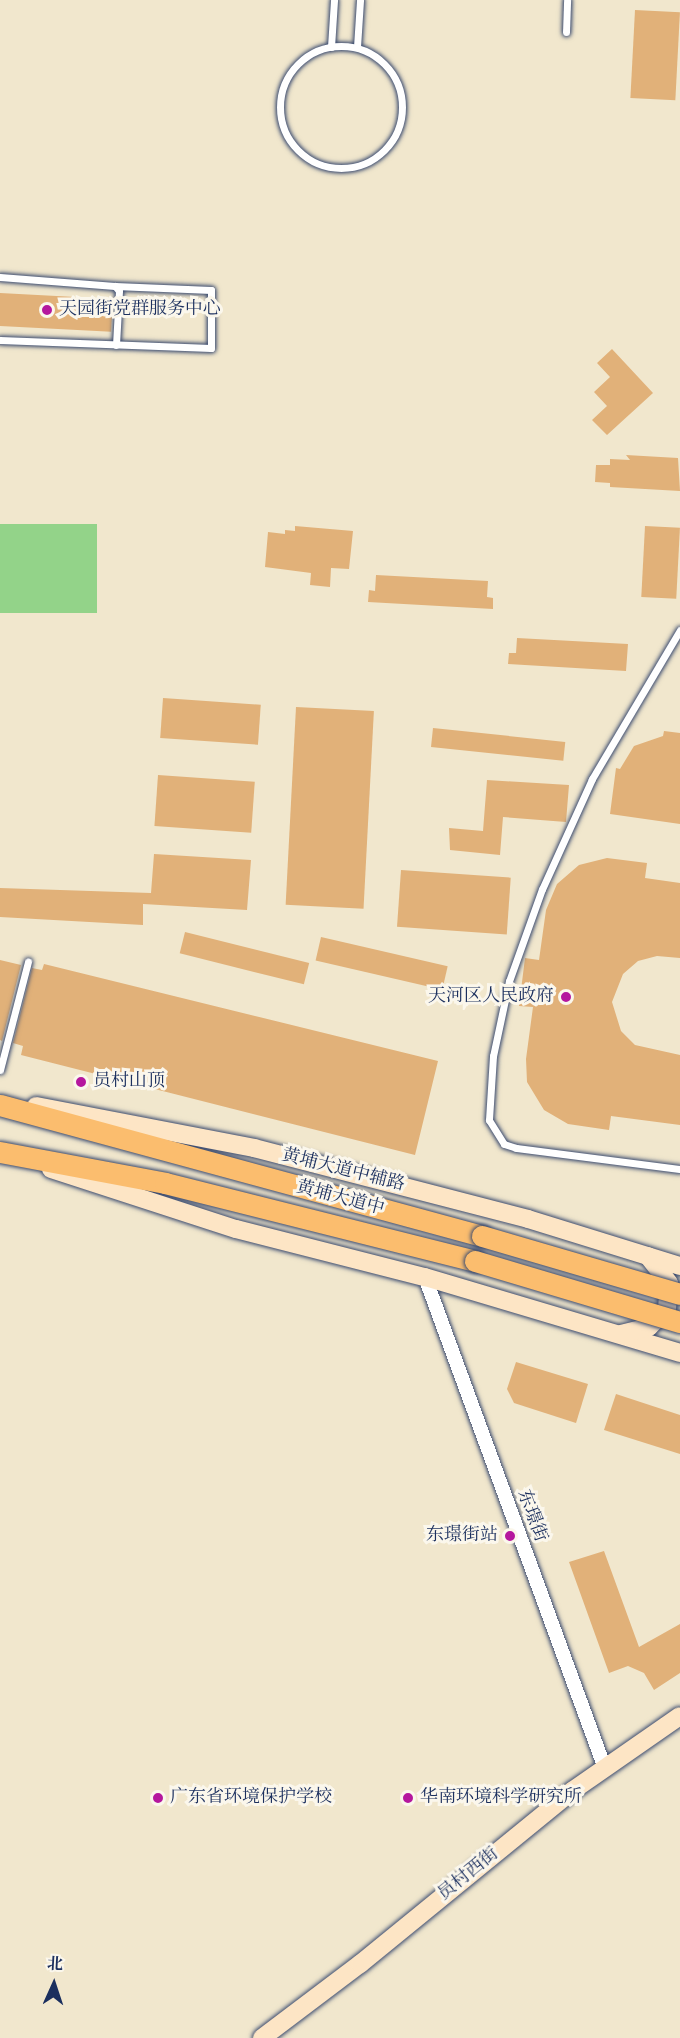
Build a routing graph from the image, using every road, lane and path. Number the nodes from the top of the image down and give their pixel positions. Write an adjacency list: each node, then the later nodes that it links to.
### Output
1 (334, 0): 5 (lane)
2 (360, 0): 6 (lane)
3 (567, 0): 4 (lane)
4 (566, 32)
5 (331, 47): 6 (lane); 6 (lane)
6 (357, 47)
7 (0, 277): 8 (lane)
8 (115, 286): 10 (lane); 10 (lane)
9 (0, 340): 10 (lane)
10 (116, 345)
11 (680, 630): 17 (lane)
12 (28, 962): 13 (lane)
13 (0, 1070)
14 (0, 1100): 18 (main road, 黄埔大道中辅路)
15 (0, 1105): 21 (main road, 黄埔大道中, bridge)
16 (6, 1154): 20 (main road); 22 (main road, 黄埔大道中, bridge)
17 (680, 1169)
18 (646, 1255): 19 (main road, 黄埔大道中辅路); 23 (main road)
19 (680, 1266)
20 (425, 1277): 23 (main road); 26 (street, 东璟街)
21 (680, 1294)
22 (680, 1322)
23 (621, 1334): 24 (main road)
24 (680, 1353)
25 (680, 1716): 26 (main road, 员村西街)
26 (604, 1766): 27 (main road, 员村西街)
27 (261, 2038)

